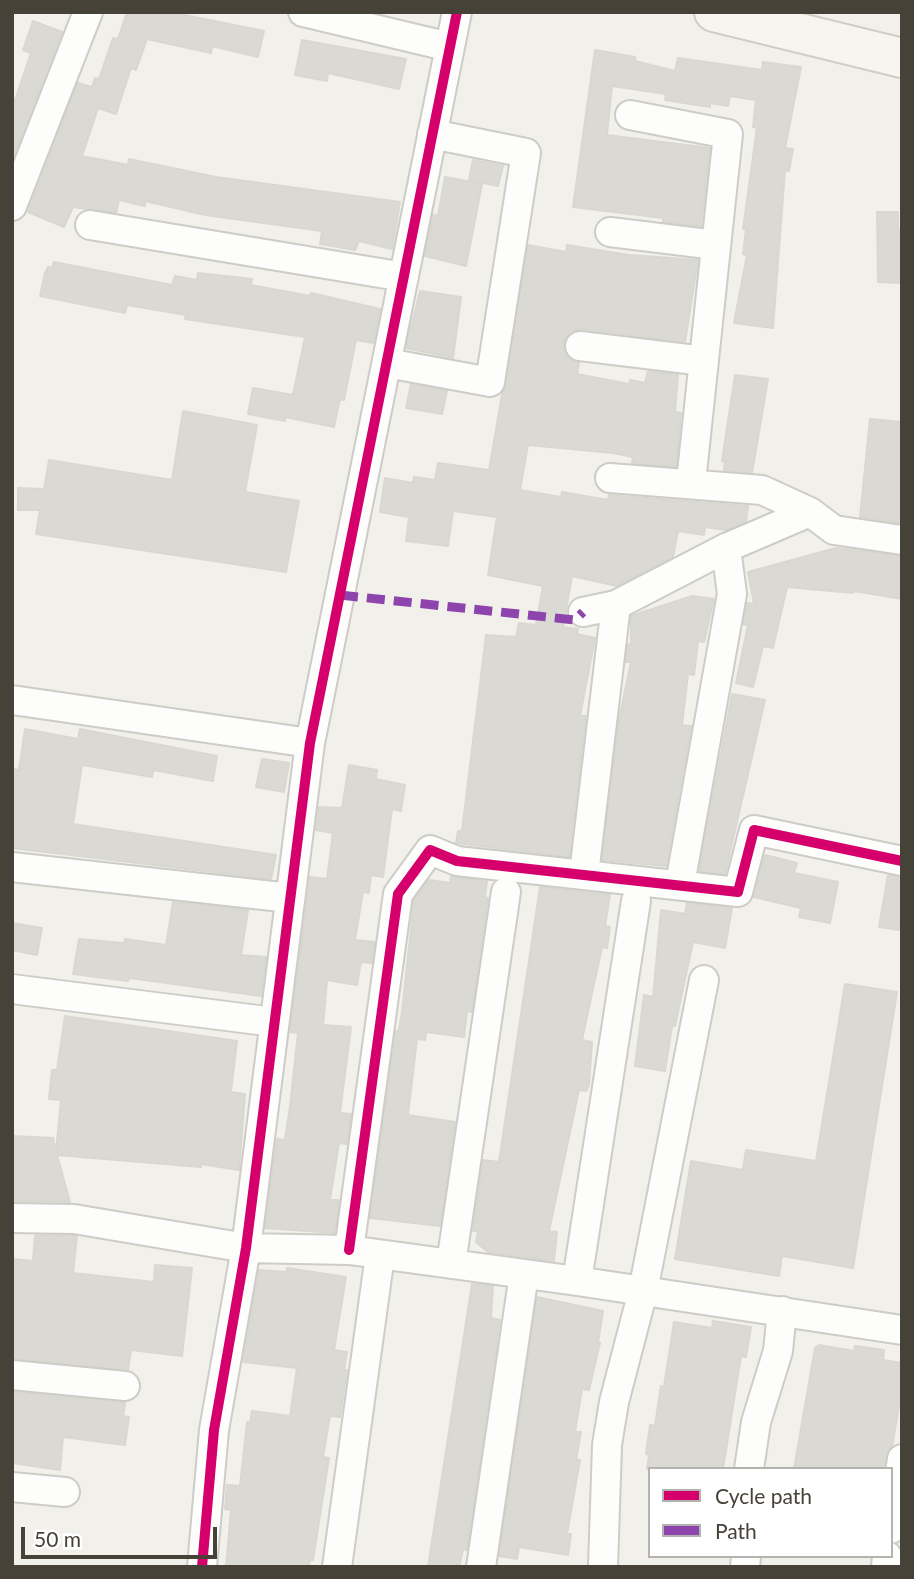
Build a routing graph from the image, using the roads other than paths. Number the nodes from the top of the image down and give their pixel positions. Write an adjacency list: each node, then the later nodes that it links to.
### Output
1 (88, 12): 9 (street)
2 (303, 12): 5 (street)
3 (457, 12): 5 (street)
4 (714, 12): 6 (street)
5 (450, 47): 8 (street)
6 (902, 58)
7 (630, 115): 12 (street)
8 (432, 134): 13 (street); 16 (street)
9 (12, 206)
10 (90, 225): 13 (street)
11 (610, 232): 12 (street)
12 (716, 245): 15 (street)
13 (404, 276): 16 (street)
14 (580, 345): 15 (street)
15 (704, 361): 18 (street)
16 (387, 363): 25 (street)
17 (610, 478): 18 (street)
18 (691, 482): 19 (street)
19 (810, 512): 20 (street); 21 (street)
20 (902, 540)
21 (726, 548): 22 (street); 29 (street)
22 (616, 605): 23 (street); 28 (street)
23 (583, 612)
24 (12, 700): 25 (street)
25 (310, 743): 31 (street)
26 (902, 861): 29 (street)
27 (12, 867): 31 (street)
28 (584, 874): 29 (street); 38 (street)
29 (680, 884)
30 (506, 892): 40 (street)
31 (290, 898): 35 (street)
32 (636, 901): 42 (street)
33 (704, 980): 43 (street)
34 (12, 989): 35 (street)
35 (274, 1022): 37 (street)
36 (12, 1218): 37 (street)
37 (246, 1248): 38 (street); 53 (street)
38 (349, 1251): 39 (street)
39 (380, 1255): 40 (street); 54 (street)
40 (451, 1264): 41 (street)
41 (524, 1273): 42 (street); 55 (street)
42 (578, 1280): 43 (street)
43 (643, 1291): 44 (street); 56 (street)
44 (782, 1311): 45 (street); 49 (street)
45 (902, 1330)
46 (12, 1375): 47 (street)
47 (125, 1386)
48 (902, 1458): 52 (street)
49 (749, 1467)
50 (12, 1487): 51 (street)
51 (65, 1492)
52 (893, 1516)
53 (202, 1567)
54 (337, 1567)
55 (481, 1567)
56 (603, 1567)

